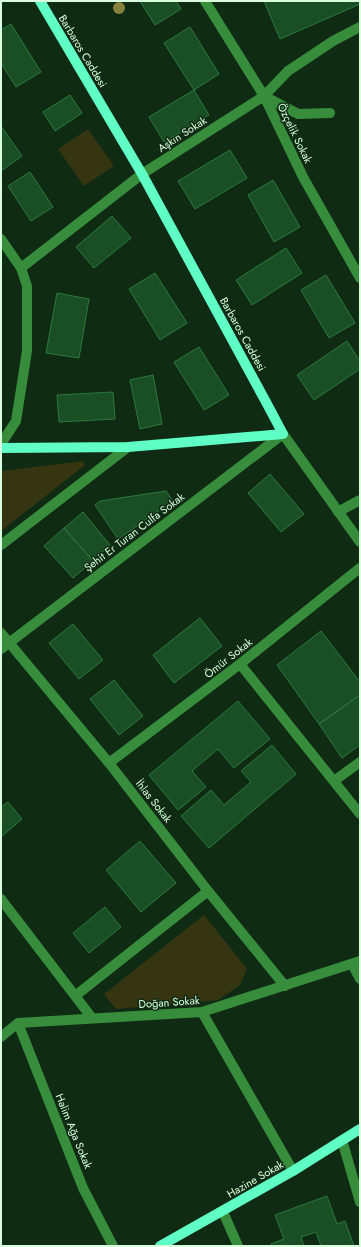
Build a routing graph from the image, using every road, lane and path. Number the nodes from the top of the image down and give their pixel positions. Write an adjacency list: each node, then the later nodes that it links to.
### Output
1 (40, 1): 6 (main road, Barbaros Caddesi)
2 (205, 1): 4 (street, Özçelik Sokak)
3 (360, 26): 4 (street, Aşkın Sokak)
4 (264, 96): 5 (street); 6 (street, Aşkın Sokak); 9 (street, Özçelik Sokak)
5 (330, 113)
6 (142, 174): 8 (street, Aşkın Sokak); 10 (main road, Barbaros Caddesi)
7 (1, 239): 8 (street)
8 (21, 268): 11 (street)
9 (360, 278)
10 (283, 434): 12 (main road); 15 (street); 20 (street, Şehit Er Turan Culfa Sokak)
11 (1, 444)
12 (128, 447): 13 (main road); 17 (street)
13 (1, 448)
14 (360, 500): 15 (street)
15 (338, 512): 16 (street)
16 (360, 542)
17 (1, 545)
18 (360, 568): 21 (street, Ömür Sokak)
19 (1, 633): 20 (street, İhlas Sokak)
20 (5, 646): 23 (street, İhlas Sokak)
21 (240, 664): 23 (street, Ömür Sokak); 24 (street)
22 (360, 762): 24 (street)
23 (109, 763): 26 (street, İhlas Sokak)
24 (334, 781): 25 (street)
25 (360, 814)
26 (208, 891): 30 (street, İhlas Sokak); 31 (street)
27 (1, 899): 31 (street)
28 (356, 962): 29 (street); 30 (street, Doğan Sokak)
29 (360, 979)
30 (285, 986): 32 (street, Doğan Sokak)
31 (74, 996): 33 (street)
32 (202, 1012): 33 (street, Doğan Sokak); 38 (street)
33 (92, 1018): 34 (street, Doğan Sokak)
34 (18, 1023): 35 (street); 41 (street, Halim Ağa Sokak)
35 (1, 1037)
36 (360, 1129): 37 (main road, Hazine Sokak)
37 (342, 1140): 38 (main road, Hazine Sokak); 39 (street)
38 (293, 1171): 40 (main road, Hazine Sokak)
39 (360, 1202)
40 (223, 1212): 42 (main road, Hazine Sokak); 43 (street)
41 (113, 1246)
42 (160, 1246)
43 (238, 1246)

